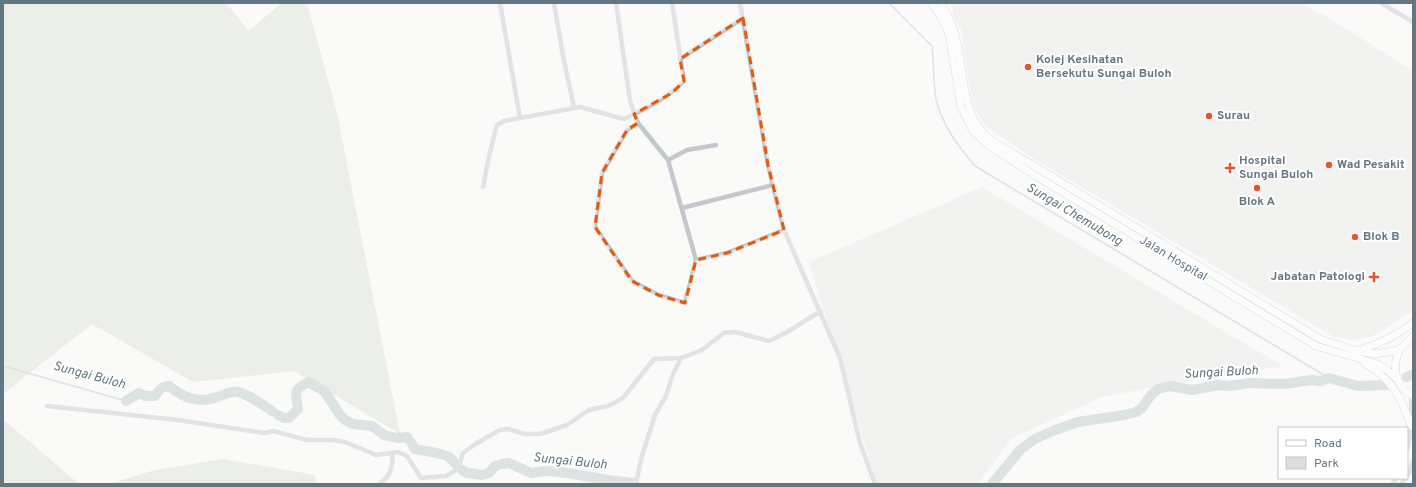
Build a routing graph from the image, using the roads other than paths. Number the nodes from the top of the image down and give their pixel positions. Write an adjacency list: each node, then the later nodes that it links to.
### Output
1 (500, 3): 15 (street)
2 (554, 3): 13 (street)
3 (616, 3): 14 (street)
4 (672, 3): 12 (street)
5 (740, 3): 10 (street)
6 (931, 3): 9 (main road, Jalan Hospital)
7 (940, 3): 9 (main road, Jalan Hospital)
8 (1381, 3): 11 (street)
9 (944, 9): 30 (main road, Jalan Hospital)
10 (743, 18): 12 (street); 19 (street)
11 (1413, 22)
12 (680, 58): 14 (street)
13 (574, 108): 14 (street); 15 (street)
14 (634, 114): 16 (street)
15 (520, 118): 20 (street)
16 (638, 123): 18 (street); 23 (street)
17 (716, 145): 18 (street)
18 (668, 160): 21 (street)
19 (773, 185): 21 (street); 22 (street)
20 (484, 188)
21 (682, 208): 23 (street)
22 (784, 230): 23 (street); 24 (street)
23 (696, 260)
24 (821, 311): 31 (street); 44 (street)
25 (1413, 323): 30 (main road)
26 (1413, 328): 28 (main road)
27 (1413, 336): 28 (main road)
28 (1405, 342): 29 (main road)
29 (1398, 350): 30 (main road, Jalan Hospital); 32 (main road)
30 (1356, 354): 32 (main road, Jalan Hospital); 35 (main road)
31 (681, 358): 40 (street); 43 (street)
32 (1396, 378): 33 (main road, Jalan Hospital)
33 (1412, 396): 35 (street)
34 (47, 406): 37 (street)
35 (1411, 426): 36 (street)
36 (1408, 442)
37 (392, 453): 40 (street); 41 (street)
38 (1413, 462): 39 (street)
39 (1408, 473)
40 (421, 478): 42 (street)
41 (380, 484)
42 (420, 484)
43 (636, 484)
44 (875, 484)

